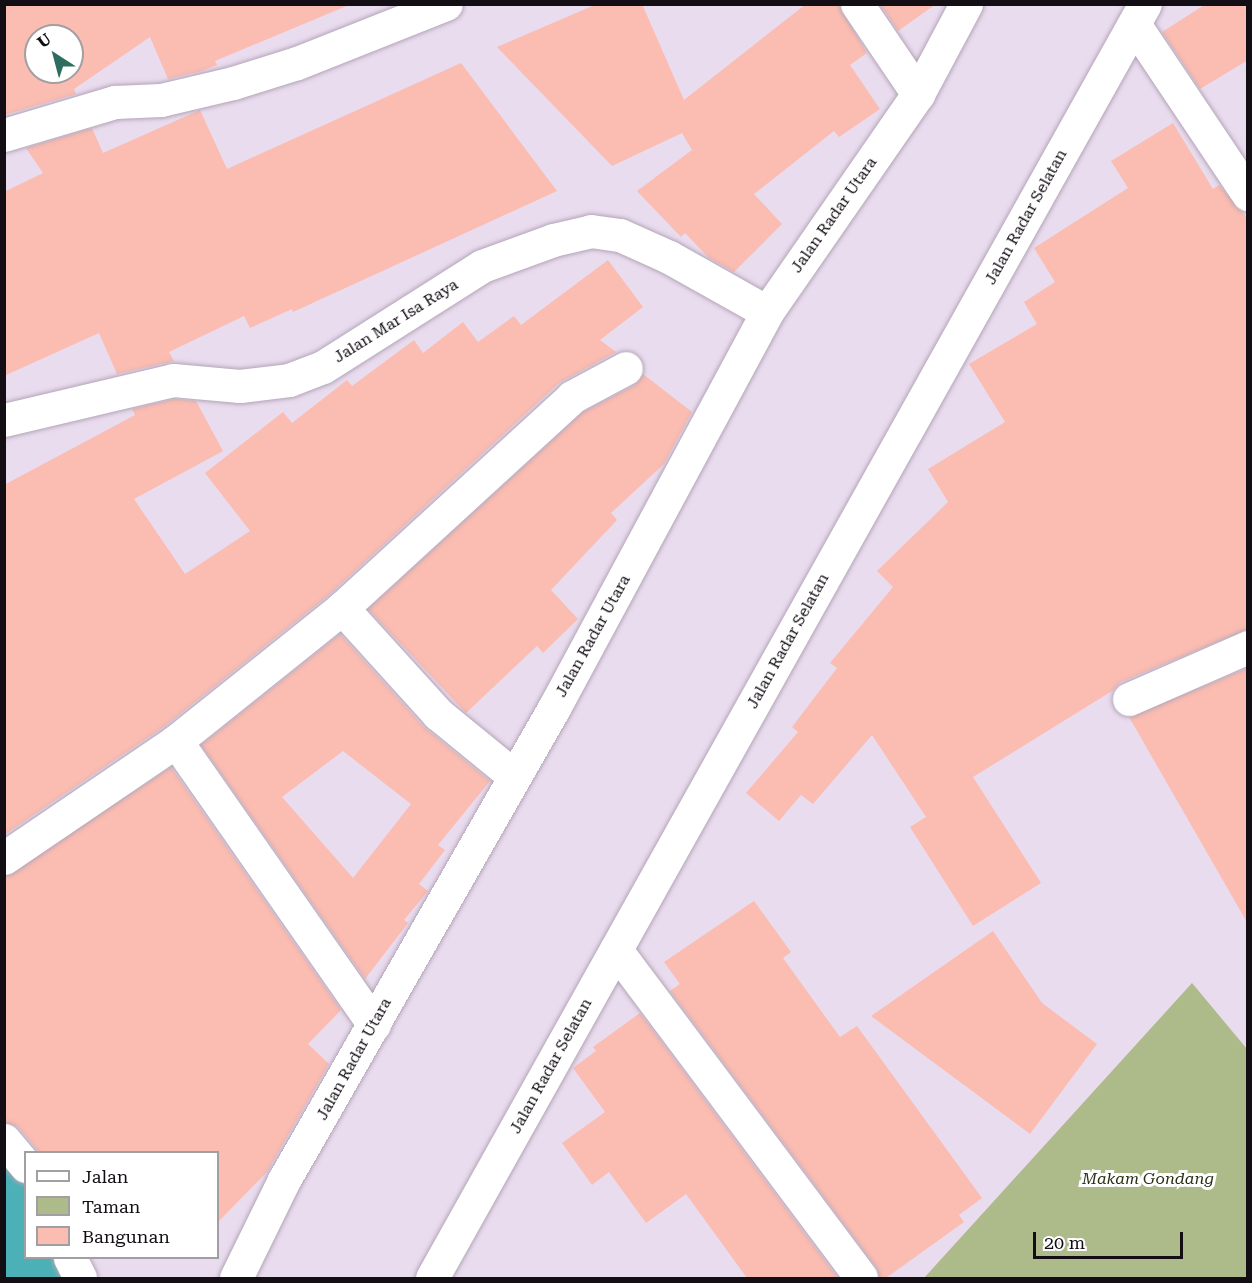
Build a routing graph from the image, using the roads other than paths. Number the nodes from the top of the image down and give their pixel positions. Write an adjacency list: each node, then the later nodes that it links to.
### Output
1 (446, 4): 6 (street)
2 (857, 4): 5 (street)
3 (966, 4): 5 (street, Jalan Radar Utara)
4 (1139, 14): 7 (street); 17 (street, Jalan Radar Selatan)
5 (918, 94): 8 (street, Jalan Radar Utara)
6 (4, 135)
7 (1248, 195)
8 (767, 312): 10 (street, Jalan Mar Isa Raya); 15 (street, Jalan Radar Utara)
9 (626, 368): 11 (street)
10 (4, 420)
11 (342, 608): 14 (street); 15 (street)
12 (1248, 647): 13 (street)
13 (1129, 699)
14 (176, 741): 16 (street); 18 (street)
15 (514, 776): 18 (street, Jalan Radar Utara)
16 (4, 858)
17 (616, 950): 24 (street, Jalan Radar Selatan); 25 (street)
18 (374, 1025): 23 (street, Jalan Radar Utara)
19 (4, 1140): 20 (street)
20 (24, 1164)
21 (71, 1259): 22 (street)
22 (80, 1278)
23 (236, 1278)
24 (432, 1278)
25 (861, 1278)

